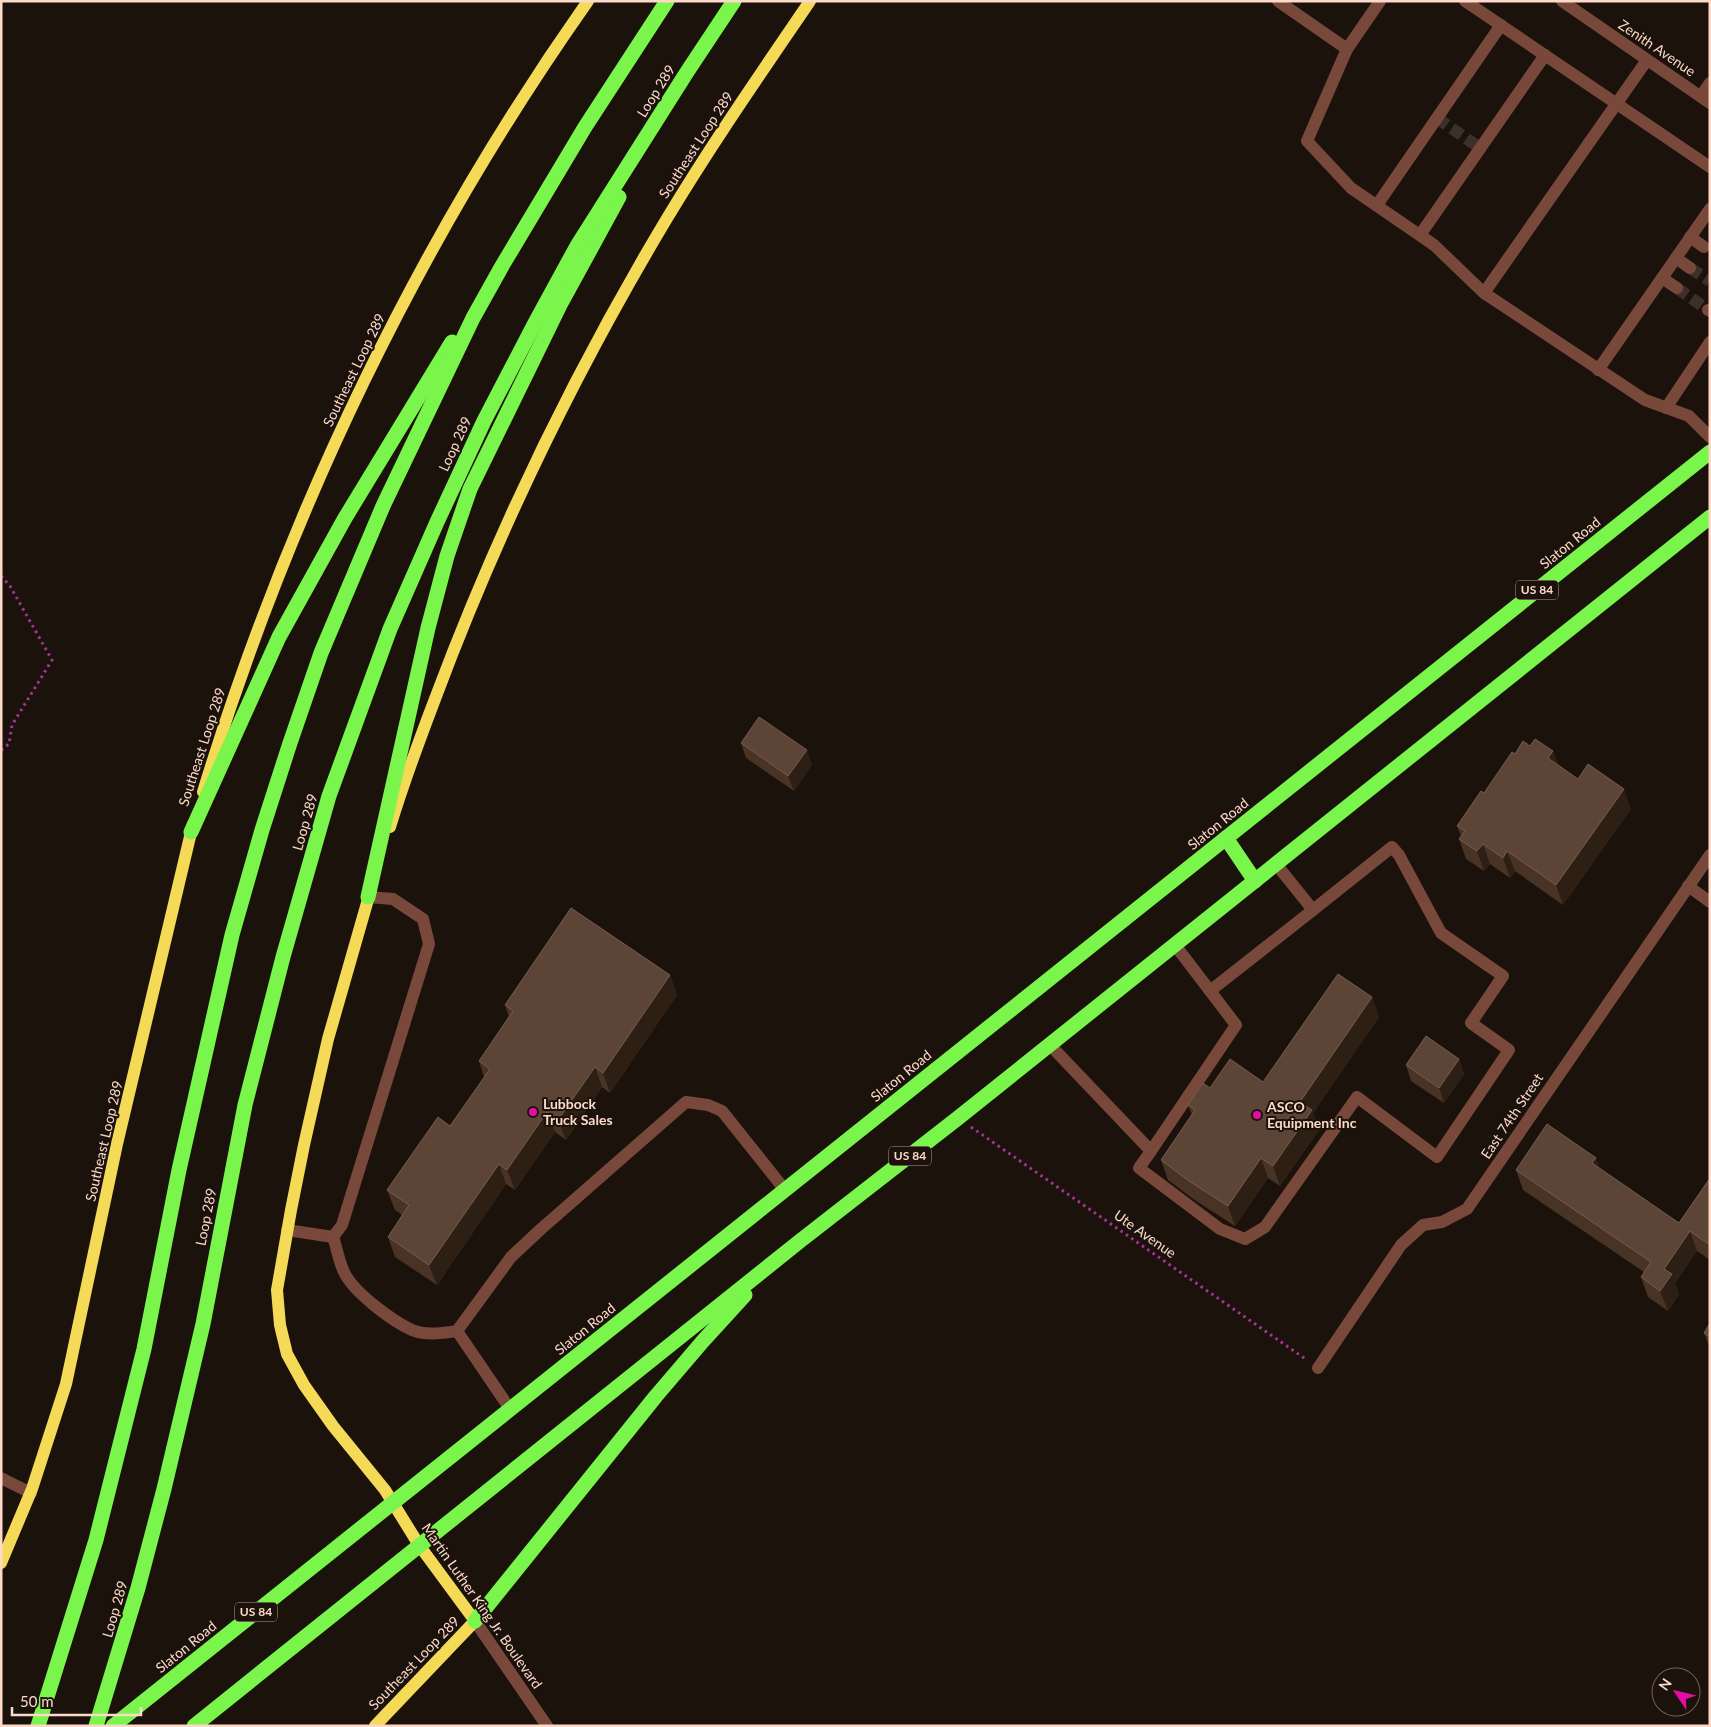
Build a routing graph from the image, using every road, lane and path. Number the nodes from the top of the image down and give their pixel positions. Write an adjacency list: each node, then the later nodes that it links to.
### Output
1 (588, 1): 37 (main road, Southeast Loop 289)
2 (667, 1): 24 (highway)
3 (734, 1): 13 (highway, Loop 289)
4 (810, 1): 43 (main road, Southeast Loop 289)
5 (1278, 1): 10 (street)
6 (1380, 1): 10 (street)
7 (1465, 1): 9 (street)
8 (1562, 1): 12 (street, Zenith Avenue)
9 (1501, 26): 11 (street); 18 (street)
10 (1347, 49): 18 (street)
11 (1545, 55): 16 (street); 20 (street)
12 (1647, 60): 15 (street, Zenith Avenue); 16 (street)
13 (687, 72): 43 (highway); 65 (highway, Loop 289)
14 (1710, 83): 15 (street)
15 (1705, 100)
16 (1616, 104): 17 (street); 28 (street)
17 (1710, 167)
18 (1377, 205): 20 (street)
19 (1708, 213): 21 (street)
20 (1420, 235): 28 (street)
21 (1690, 237): 22 (street); 23 (street)
22 (1704, 247)
23 (1676, 258): 25 (street); 26 (street)
24 (502, 266): 37 (highway); 64 (highway)
25 (1690, 268)
26 (1662, 278): 27 (street); 30 (street)
27 (1677, 288)
28 (1484, 292): 30 (street)
29 (1710, 342): 31 (street)
30 (1598, 370): 31 (street)
31 (1666, 408): 32 (street)
32 (1710, 437)
33 (1710, 452): 38 (highway, Slaton Road / US 84)
34 (1710, 517): 40 (highway, US 84)
35 (1, 576): 36 (path)
36 (1, 750)
37 (191, 832): 59 (main road, Southeast Loop 289)
38 (1226, 838): 41 (highway); 51 (highway, Slaton Road / US 84)
39 (1710, 855): 42 (street, East 74th Street)
40 (1276, 864): 41 (highway, US 84); 45 (street)
41 (1255, 881): 46 (highway, US 84)
42 (1688, 886): 44 (street); 56 (street, East 74th Street)
43 (368, 896): 52 (main road, Southeast Loop 289); 53 (street)
44 (1710, 902)
45 (1312, 910): 47 (street); 50 (street)
46 (1175, 945): 47 (street); 48 (highway, US 84)
47 (1210, 991): 50 (street)
48 (1050, 1045): 49 (highway, US 84); 50 (street)
49 (958, 1118): 54 (highway, US 84); 56 (path, Ute Avenue)
50 (1151, 1151)
51 (784, 1190): 55 (street); 57 (highway, Slaton Road / US 84)
52 (287, 1230): 53 (street); 60 (main road, Southeast Loop 289)
53 (333, 1237): 55 (street)
54 (800, 1241): 61 (highway, US 84); 63 (highway)
55 (457, 1331): 57 (street)
56 (1318, 1368)
57 (510, 1409): 60 (highway, Slaton Road / US 84)
58 (1, 1478): 59 (street)
59 (31, 1493): 62 (main road, Southeast Loop 289)
60 (393, 1502): 61 (main road, Martin Luther King Jr. Boulevard); 66 (highway, Slaton Road / US 84)
61 (419, 1545): 63 (main road, Martin Luther King Jr. Boulevard); 67 (highway, US 84)
62 (1, 1562)
63 (475, 1621): 68 (main road, Southeast Loop 289); 69 (street, Martin Luther King Jr. Boulevard)
64 (40, 1719)
65 (96, 1726)
66 (113, 1726)
67 (194, 1726)
68 (375, 1726)
69 (547, 1726)

